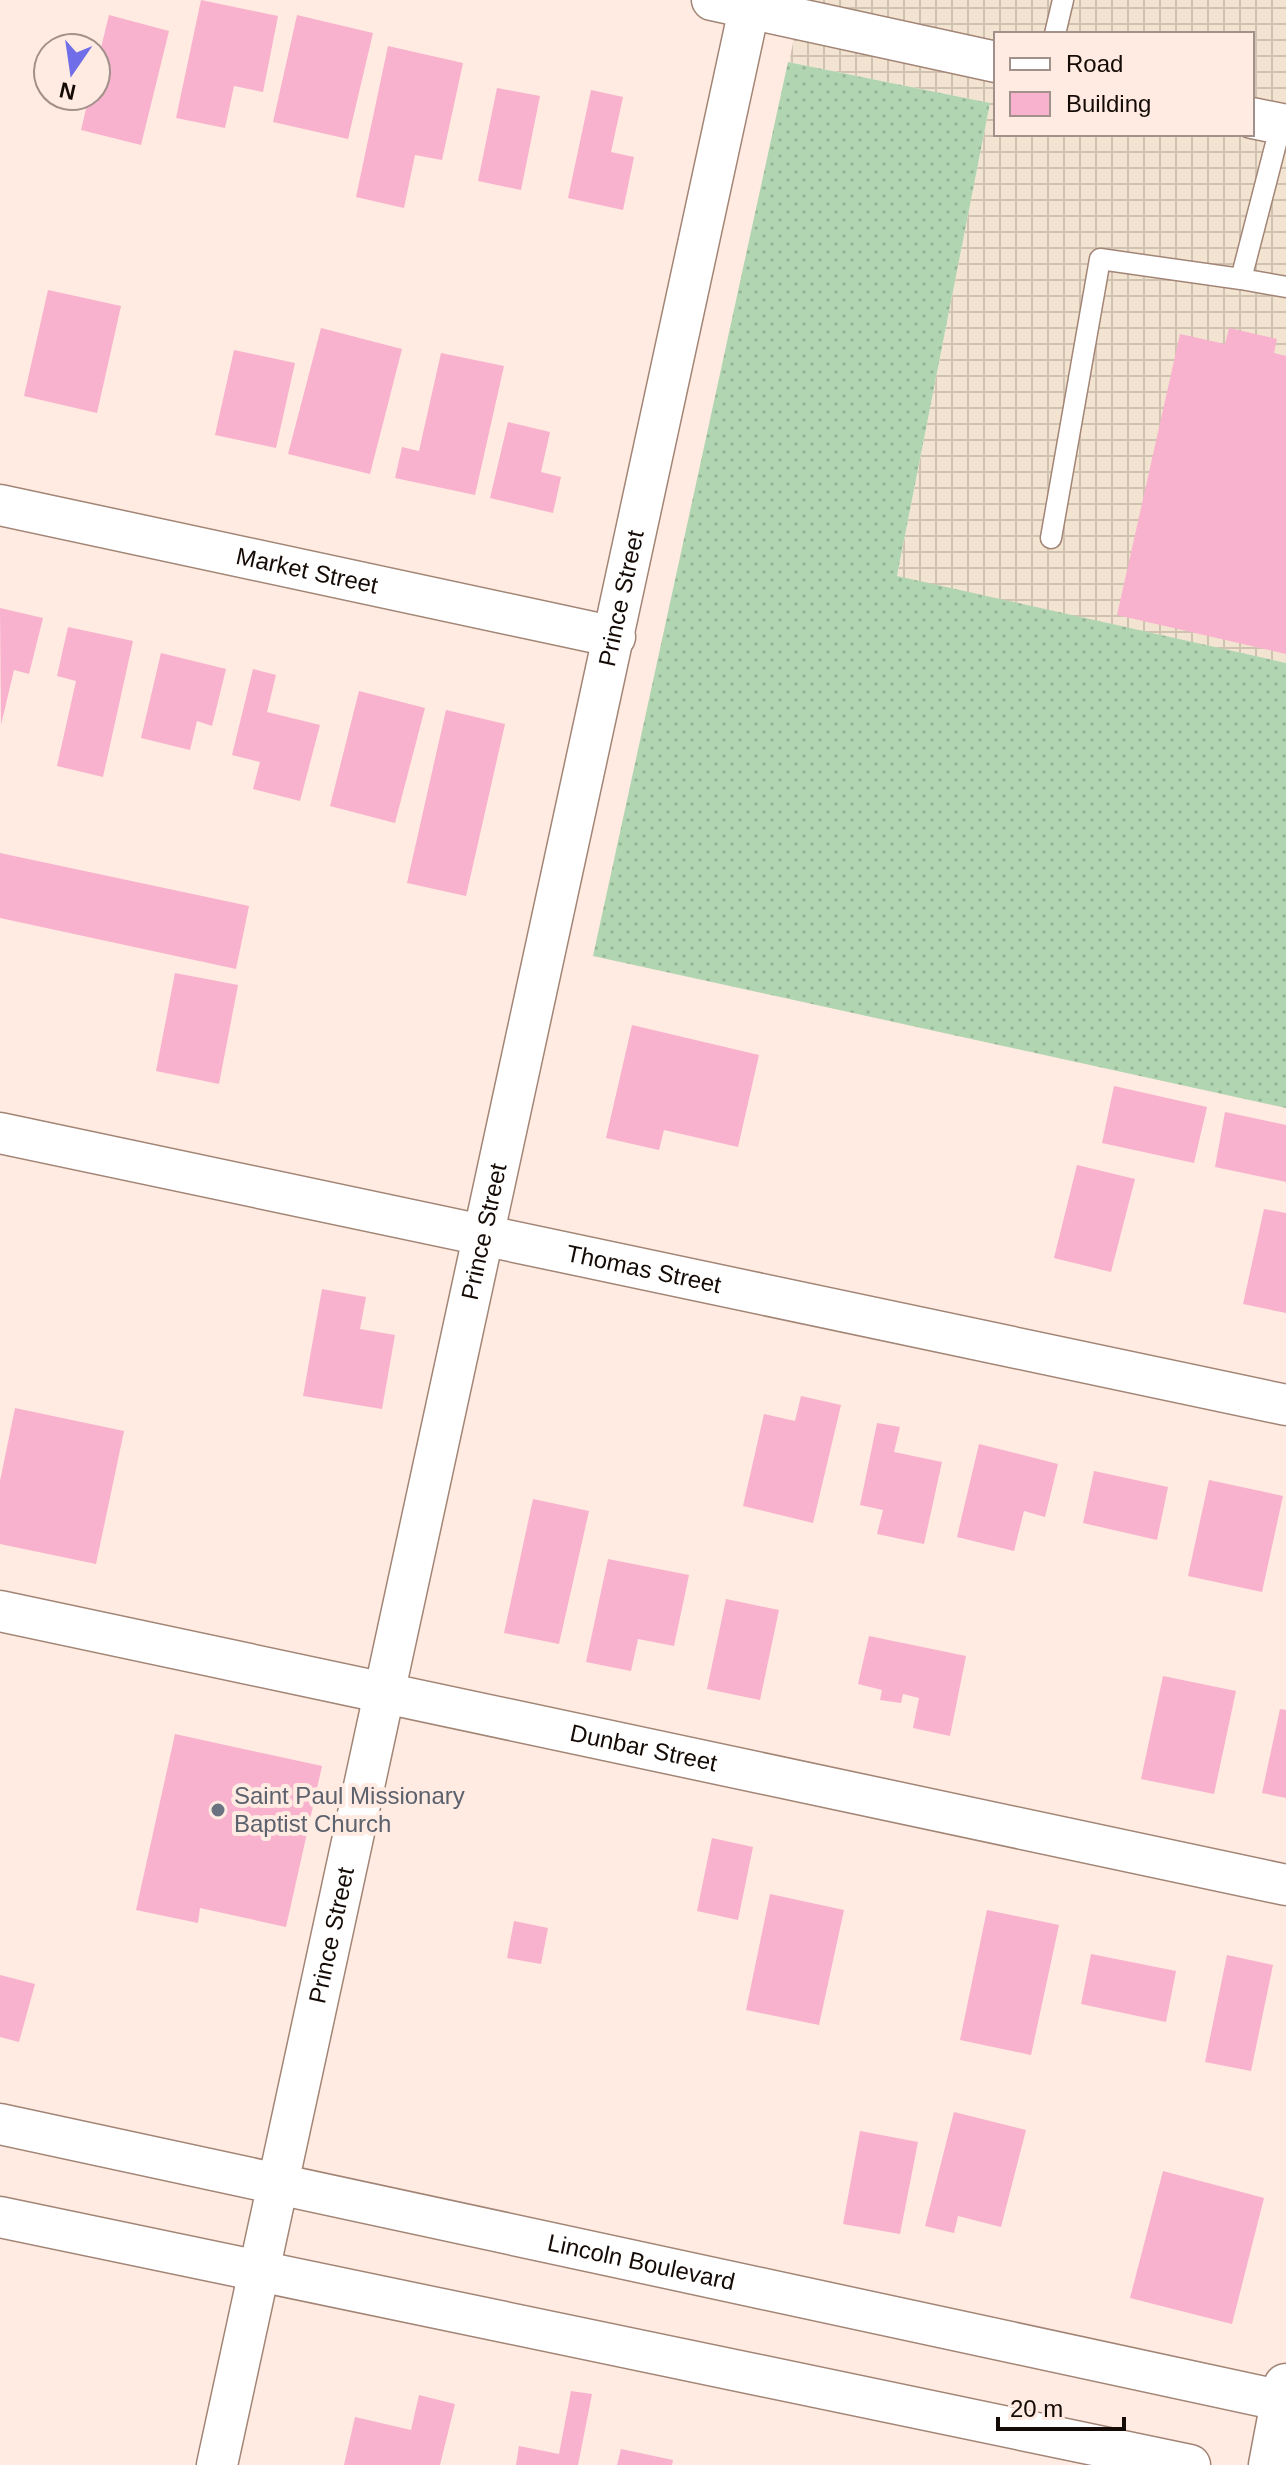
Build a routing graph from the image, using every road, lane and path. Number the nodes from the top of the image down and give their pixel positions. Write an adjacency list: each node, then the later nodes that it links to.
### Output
1 (1063, 0): 3 (lane)
2 (737, 3): 4 (street); 10 (street, Prince Street)
3 (1055, 32)
4 (994, 62)
5 (1273, 123): 6 (lane)
6 (1241, 279): 7 (lane); 9 (lane)
7 (1286, 287)
8 (0, 505): 10 (street, Market Street)
9 (1051, 538)
10 (615, 637): 12 (street, Prince Street)
11 (0, 1133): 12 (street, Thomas Street)
12 (482, 1235): 13 (street, Thomas Street); 15 (street, Prince Street)
13 (1286, 1405)
14 (0, 1611): 15 (street, Dunbar Street)
15 (384, 1691): 16 (street, Dunbar Street); 18 (street, Prince Street)
16 (1286, 1885)
17 (0, 2124): 18 (street, Lincoln Boulevard)
18 (278, 2184): 20 (street, Prince Street); 21 (street, Lincoln Boulevard)
19 (0, 2217): 20 (street)
20 (259, 2273): 22 (street, Prince Street); 23 (street)
21 (1284, 2394): 24 (street)
22 (217, 2465)
23 (1190, 2465)
24 (1271, 2465)

